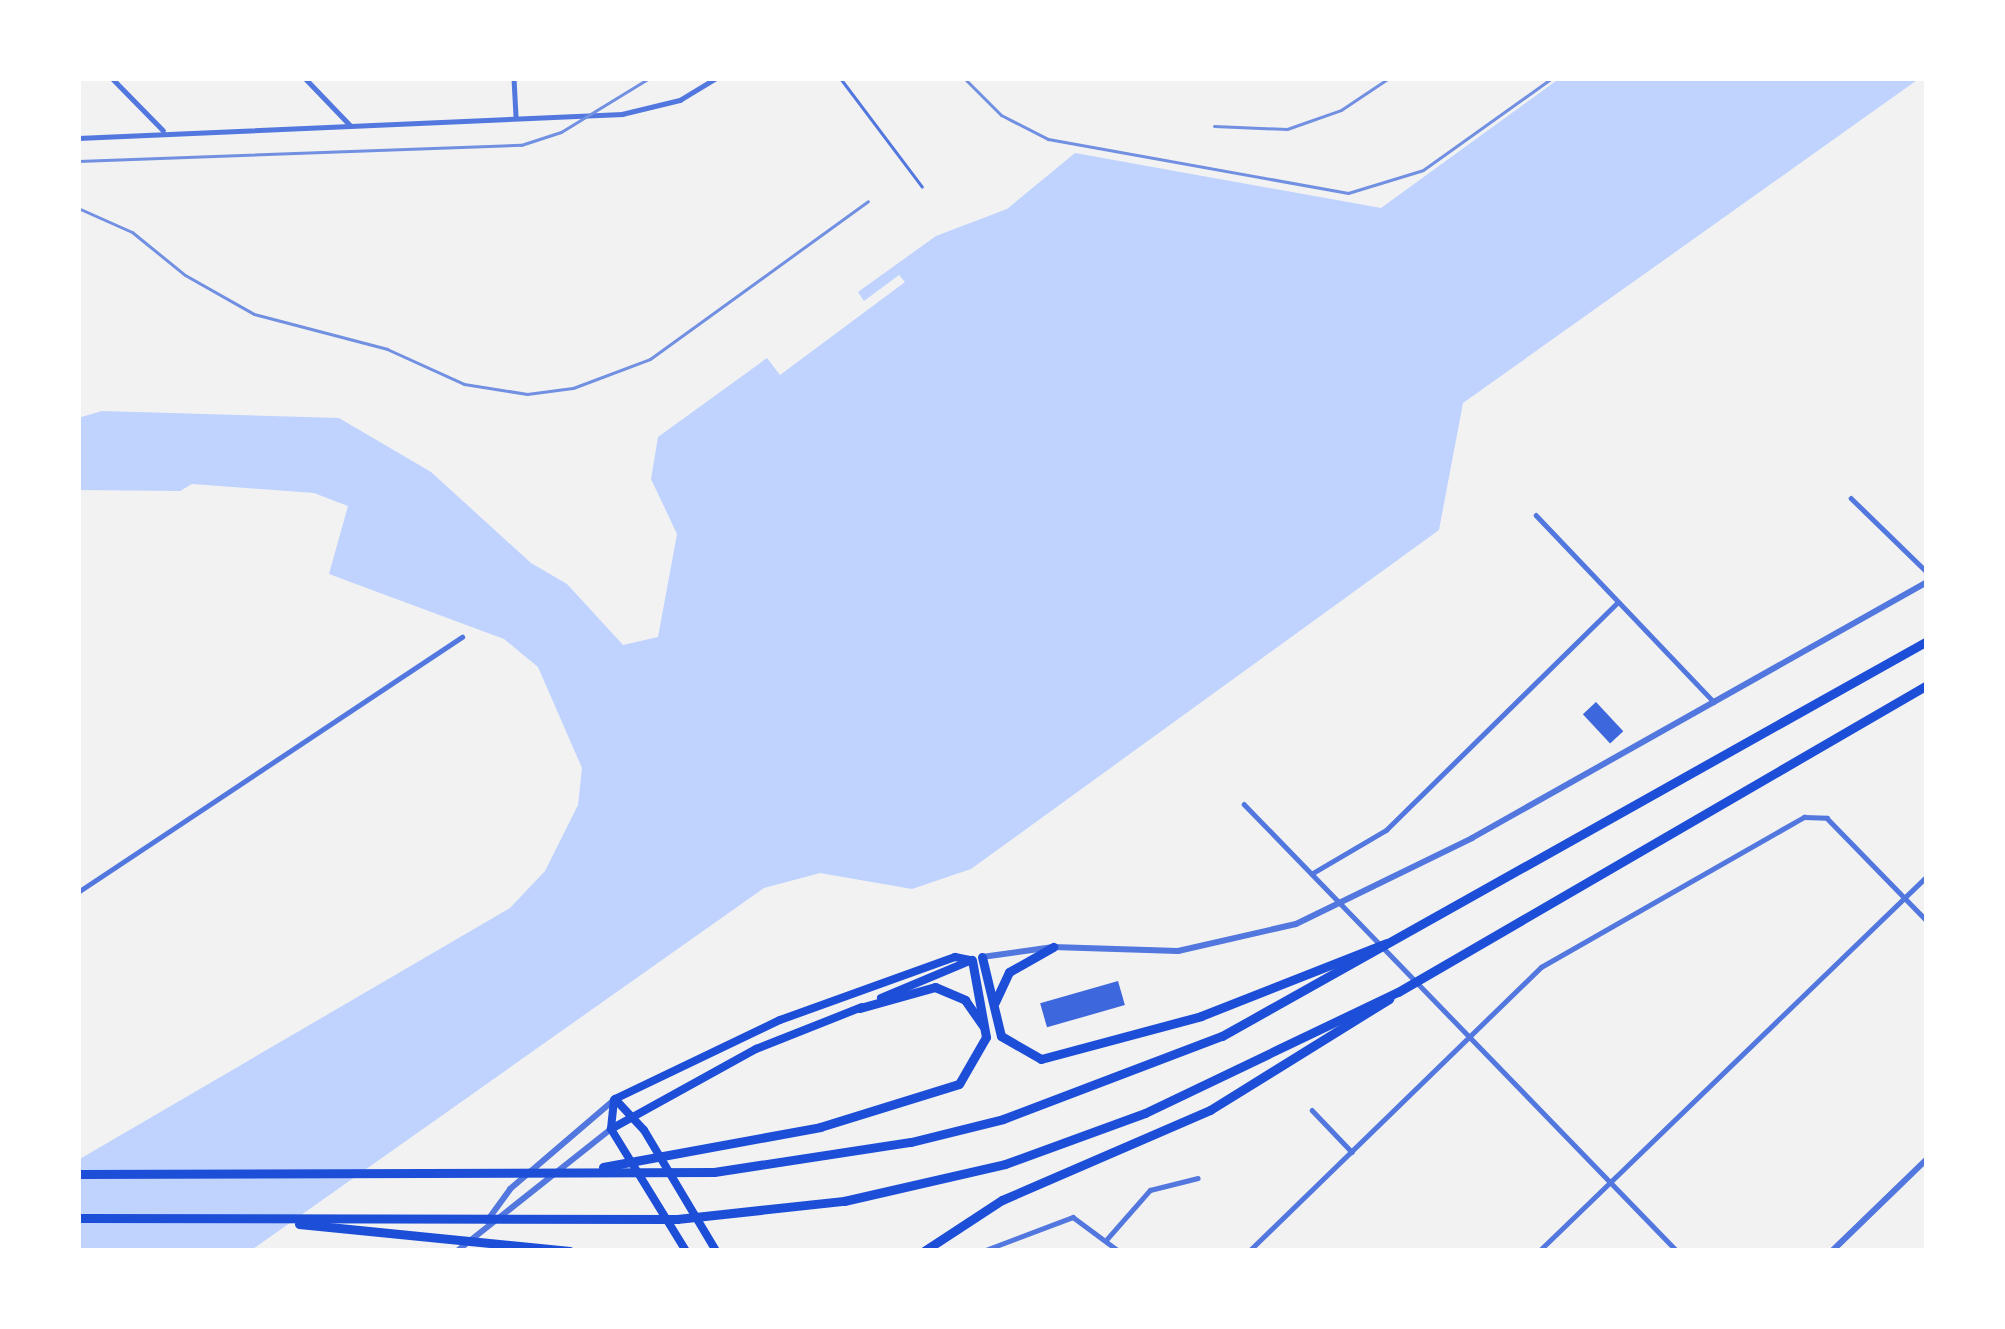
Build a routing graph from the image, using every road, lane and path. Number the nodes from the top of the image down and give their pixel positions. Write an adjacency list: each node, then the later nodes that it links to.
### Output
1 (112, 78): 8 (street)
2 (304, 78): 7 (street)
3 (514, 78): 6 (street)
4 (716, 78): 6 (street)
5 (840, 78): 10 (lane)
6 (516, 117): 7 (street)
7 (350, 125): 8 (street)
8 (163, 130): 9 (street)
9 (78, 138)
10 (922, 187)
11 (1851, 498): 13 (street)
12 (1536, 515): 15 (street)
13 (1927, 572)
14 (1927, 582): 19 (street)
15 (1618, 602): 19 (street); 21 (street)
16 (462, 637): 23 (street)
17 (1927, 641): 28 (highway)
18 (1927, 685): 30 (highway)
19 (1714, 702): 25 (street)
20 (1244, 804): 21 (street)
21 (1313, 873): 25 (street)
22 (1927, 876): 24 (street)
23 (78, 892)
24 (1904, 898): 26 (street); 36 (street); 46 (street)
25 (1340, 902): 27 (street); 36 (street)
26 (1927, 921)
27 (1053, 947): 29 (street); 33 (highway)
28 (1360, 955): 33 (highway); 43 (highway)
29 (977, 958): 31 (main road); 32 (main road); 33 (highway); 35 (highway)
30 (1398, 992): 48 (highway); 55 (highway)
31 (836, 1000): 34 (main road); 37 (main road)
32 (860, 1008): 34 (main road); 35 (highway)
33 (993, 1008)
34 (822, 1023): 39 (main road)
35 (986, 1036): 43 (highway)
36 (1471, 1036): 41 (street); 46 (street)
37 (614, 1099): 39 (main road); 40 (main road); 49 (street)
38 (1312, 1110): 41 (street)
39 (632, 1113): 40 (main road); 54 (main road)
40 (610, 1129): 49 (street); 53 (main road)
41 (1352, 1151): 58 (street)
42 (1927, 1159): 61 (street)
43 (574, 1172): 44 (highway)
44 (78, 1174)
45 (1198, 1178): 50 (street)
46 (1612, 1182): 59 (street); 60 (street)
47 (78, 1218): 48 (highway)
48 (258, 1218): 52 (highway)
49 (485, 1225): 51 (street)
50 (1107, 1238): 56 (street); 57 (street)
51 (457, 1251)
52 (570, 1251)
53 (686, 1251)
54 (716, 1251)
55 (924, 1251)
56 (983, 1251)
57 (1119, 1251)
58 (1249, 1251)
59 (1540, 1251)
60 (1677, 1251)
61 (1832, 1251)

